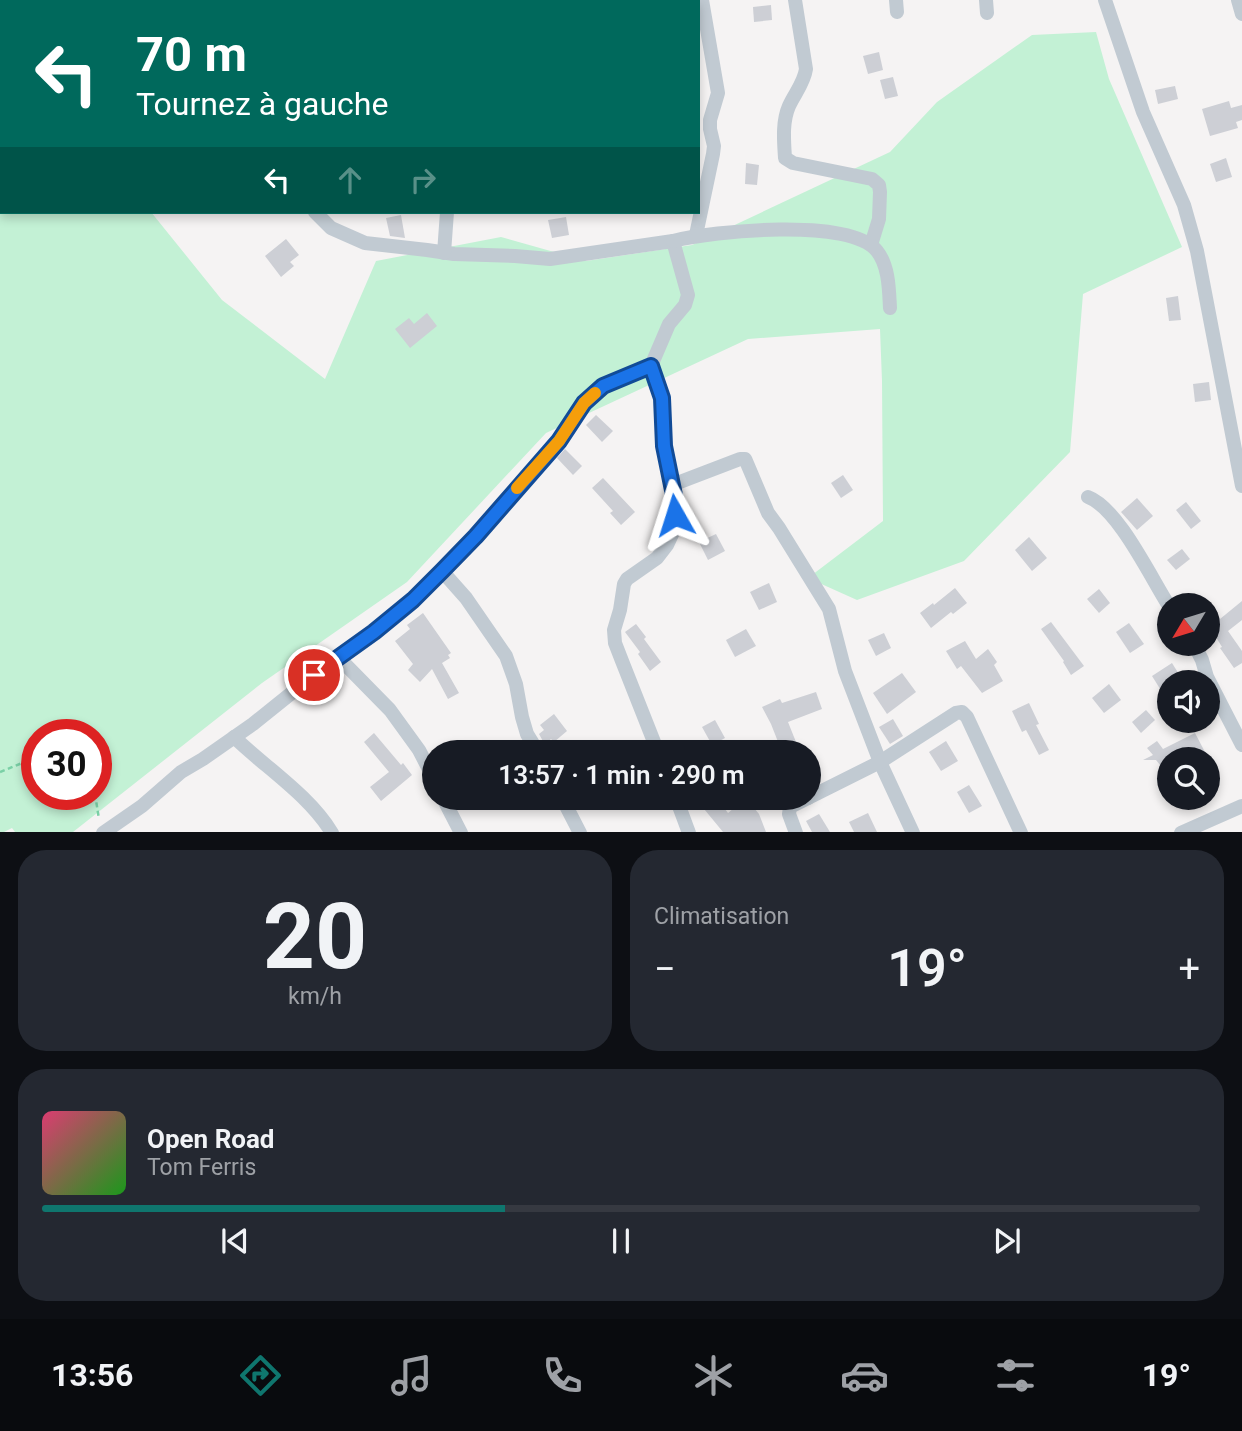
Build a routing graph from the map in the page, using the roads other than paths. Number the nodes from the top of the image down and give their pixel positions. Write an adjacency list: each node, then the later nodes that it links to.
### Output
1 (702, 0): 6 (street)
2 (796, 0): 13 (street)
3 (1105, 0): 18 (street)
4 (1238, 0): 5 (street)
5 (1242, 14)
6 (704, 45): 7 (street)
7 (702, 192)
8 (317, 214): 14 (street)
9 (447, 214): 14 (street)
10 (699, 214): 11 (street)
11 (696, 235): 12 (street); 13 (street)
12 (673, 241): 14 (street); 16 (street)
13 (872, 245): 15 (street)
14 (444, 253)
15 (890, 308)
16 (651, 366): 17 (street); 20 (street)
17 (672, 485): 26 (street); 29 (street)
18 (1242, 486)
19 (1088, 497): 21 (street)
20 (442, 571): 23 (street); 25 (street)
21 (1161, 593)
22 (1199, 656): 27 (street)
23 (339, 658): 24 (street); 28 (street)
24 (234, 737): 36 (street); 37 (street)
25 (531, 740)
26 (653, 740)
27 (1242, 745)
28 (422, 756)
29 (880, 762): 30 (street); 42 (street); 43 (street)
30 (821, 792)
31 (449, 810): 38 (street)
32 (568, 810): 39 (street)
33 (681, 810): 40 (street)
34 (790, 810): 41 (street)
35 (1241, 810): 44 (street)
36 (101, 826)
37 (332, 832)
38 (461, 832)
39 (580, 832)
40 (689, 832)
41 (796, 832)
42 (913, 832)
43 (1021, 832)
44 (1181, 832)

